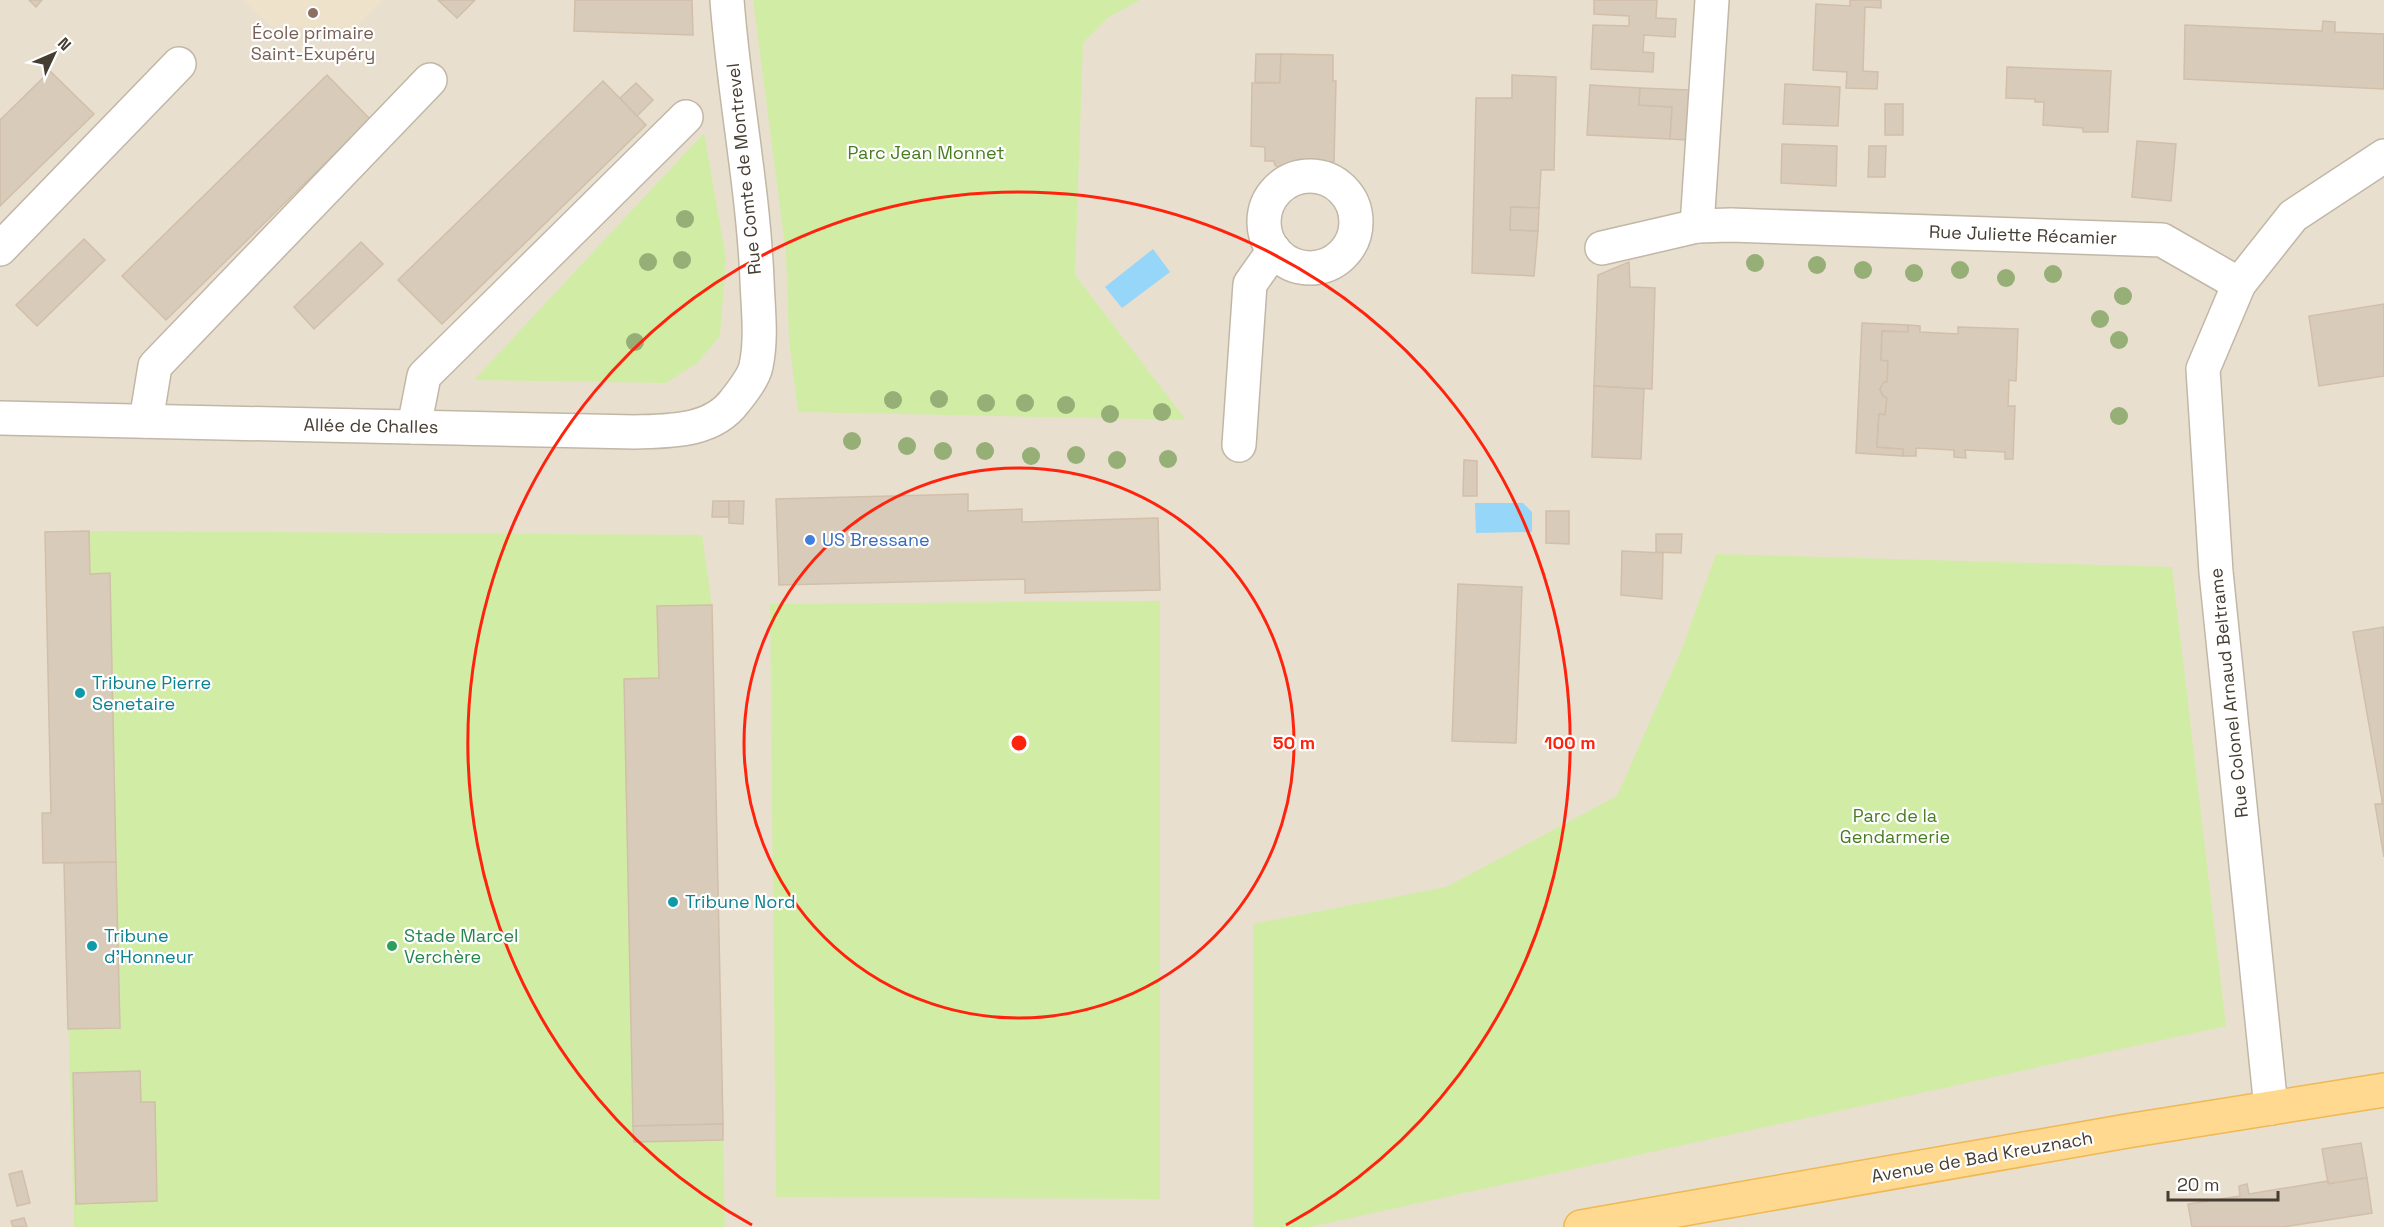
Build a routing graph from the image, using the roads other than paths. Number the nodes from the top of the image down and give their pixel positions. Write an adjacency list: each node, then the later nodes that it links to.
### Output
1 (727, 0): 12 (street, Rue Comte de Montrevel)
2 (1712, 0): 7 (street)
3 (179, 64): 9 (street)
4 (430, 80): 14 (street)
5 (686, 117): 15 (street)
6 (2384, 156): 11 (street)
7 (1696, 226): 8 (street, Rue Juliette Récamier); 11 (street, Rue Juliette Récamier)
8 (1602, 248)
9 (0, 249)
10 (1274, 250): 16 (street)
11 (2240, 284): 18 (street, Rue Colonel Arnaud Beltrame)
12 (734, 403): 15 (street, Allée de Challes)
13 (0, 418): 14 (street, Allée de Challes)
14 (146, 421): 15 (street, Allée de Challes)
15 (414, 427)
16 (1239, 446)
17 (2384, 1090): 18 (main road, Avenue de Bad Kreuznach)
18 (2271, 1108): 19 (main road, Avenue de Bad Kreuznach)
19 (1581, 1227)

